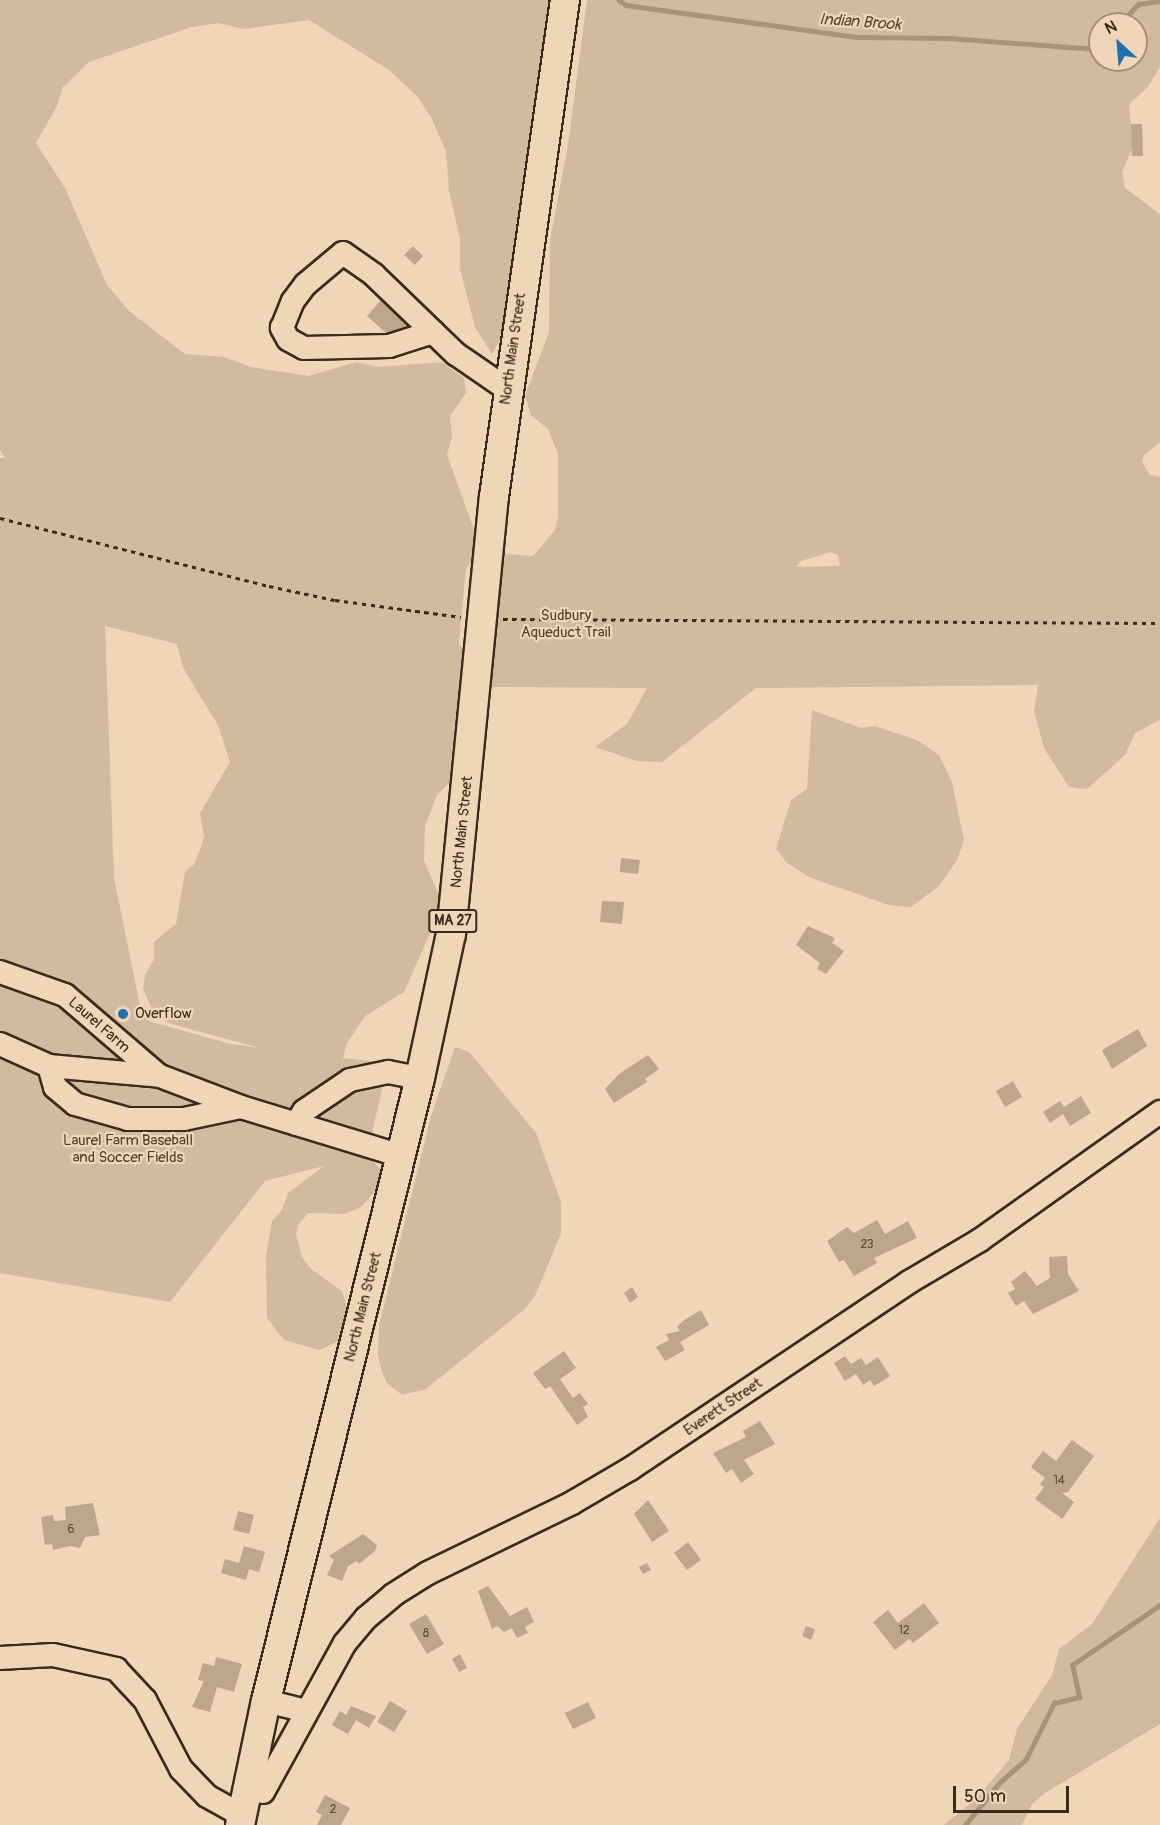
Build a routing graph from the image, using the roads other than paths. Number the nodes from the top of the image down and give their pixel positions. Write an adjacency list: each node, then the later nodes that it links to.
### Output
1 (565, 0): 3 (main road, North Main Street / MA 27)
2 (433, 332): 2 (street); 3 (street)
3 (507, 389): 8 (main road, North Main Street / MA 27)
4 (0, 972): 7 (street, Laurel Farm)
5 (0, 1044): 6 (street, Laurel Farm)
6 (49, 1066): 7 (street, Laurel Farm); 9 (street)
7 (160, 1076): 9 (street, Laurel Farm)
8 (420, 1078): 11 (street); 12 (main road, North Main Street / MA 27)
9 (241, 1107): 11 (street, Laurel Farm)
10 (1160, 1112): 15 (street, Everett Street)
11 (296, 1125): 12 (street, Laurel Farm)
12 (401, 1156): 14 (main road, North Main Street / MA 27)
13 (0, 1658): 17 (street)
14 (263, 1711): 15 (street); 17 (main road, North Main Street / MA 27)
15 (301, 1721): 16 (street, Everett Street)
16 (263, 1792)
17 (240, 1820)

